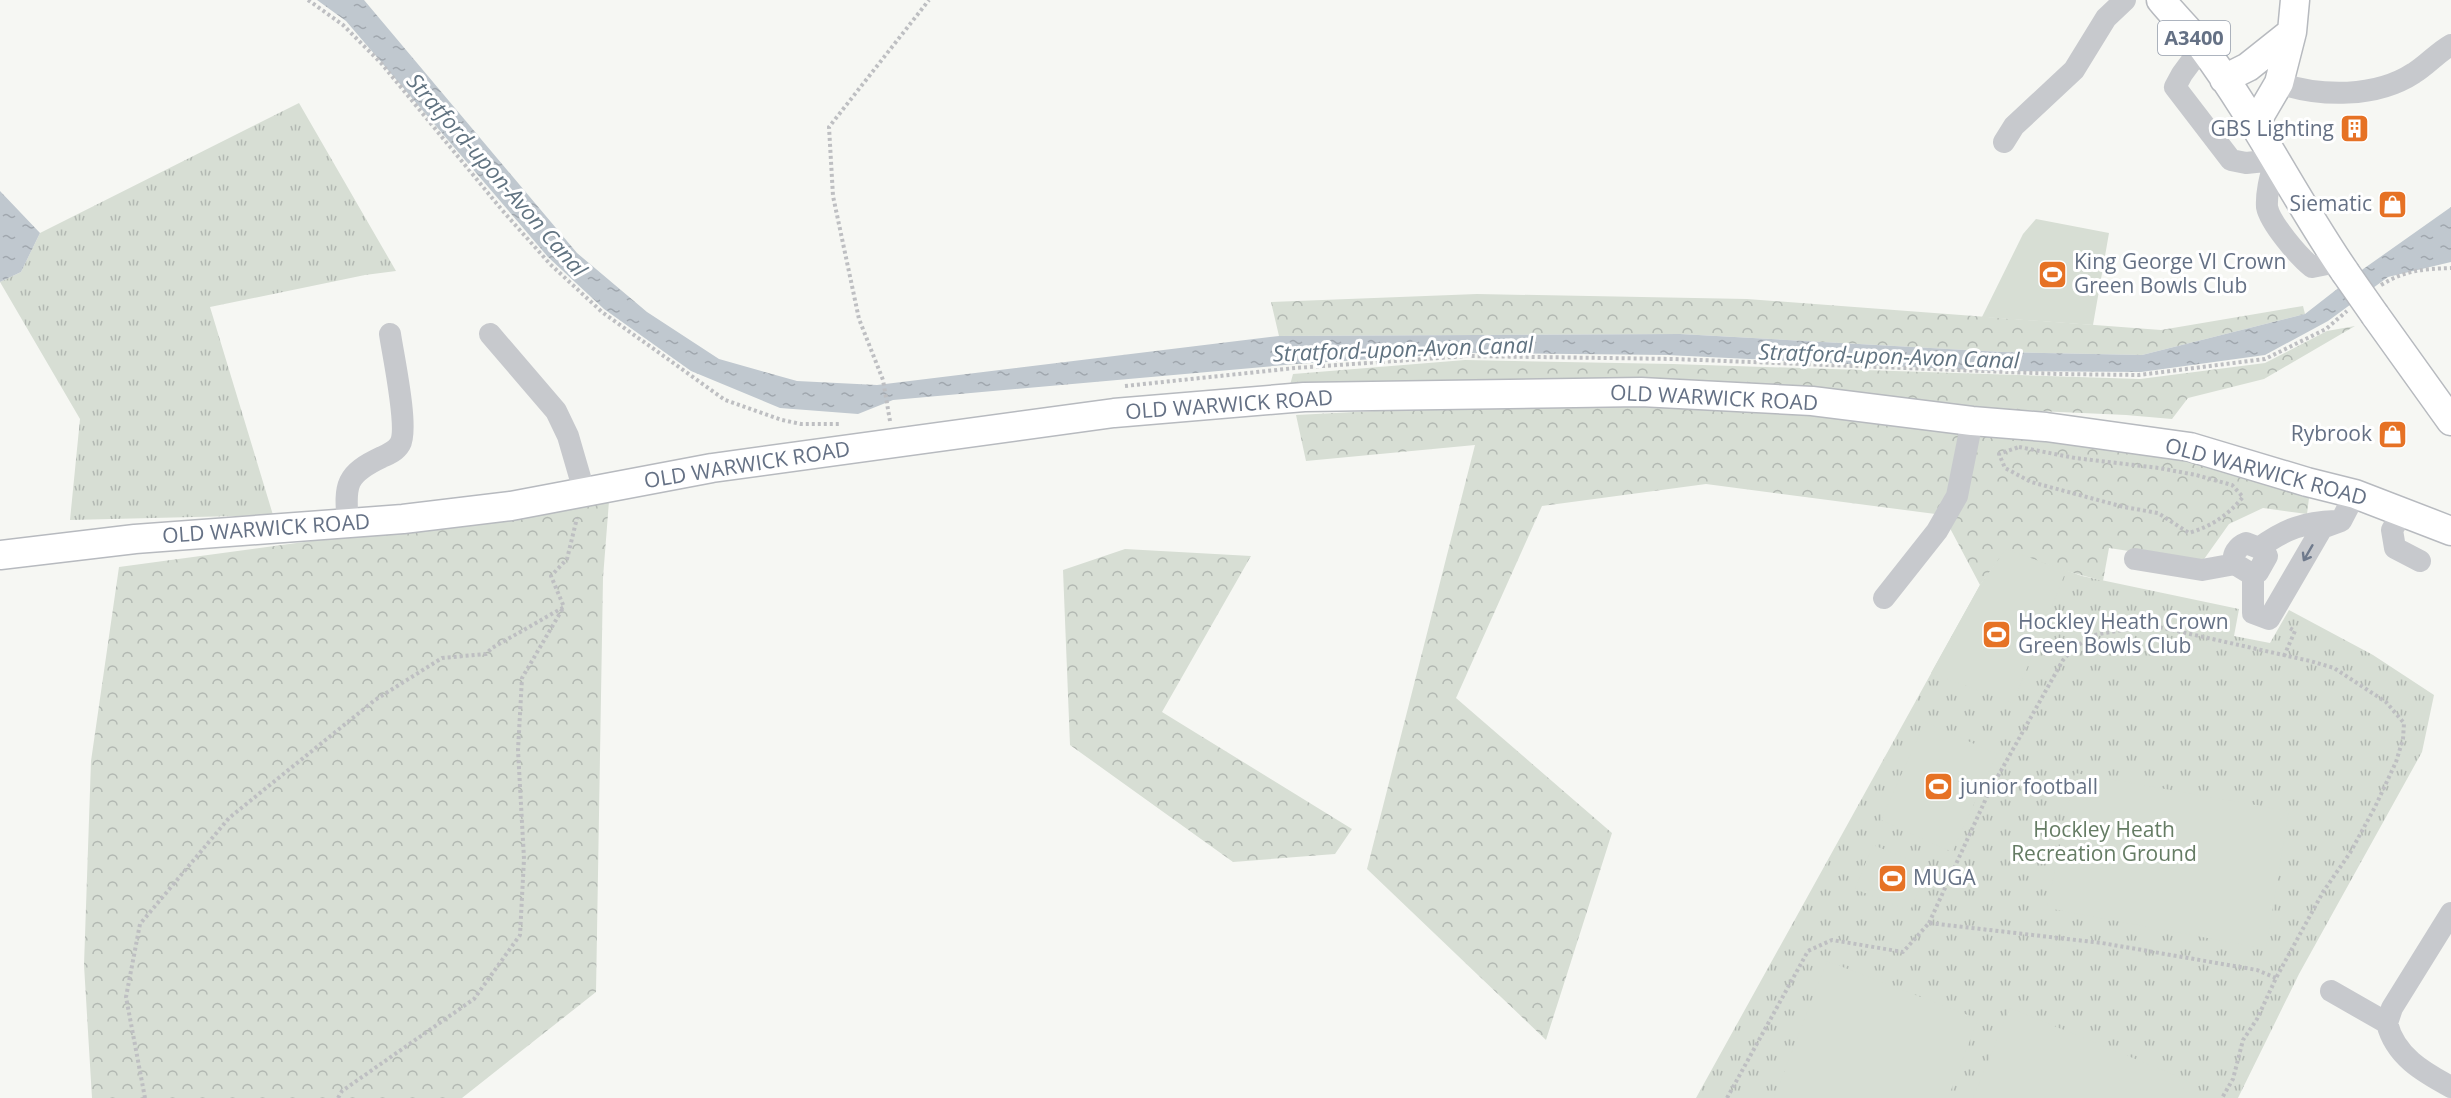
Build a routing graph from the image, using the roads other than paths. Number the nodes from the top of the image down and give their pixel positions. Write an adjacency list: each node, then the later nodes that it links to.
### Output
1 (2125, 0): 10 (street)
2 (2161, 0): 6 (main road, A3400)
3 (2295, 0): 4 (main road)
4 (2292, 32): 7 (main road); 8 (main road)
5 (2451, 45): 8 (street)
6 (2202, 47): 7 (main road, A3400); 11 (street)
7 (2224, 79): 9 (main road, A3400)
8 (2278, 83): 9 (main road)
9 (2255, 124): 11 (main road, A3400)
10 (2004, 142)
11 (2275, 160): 15 (main road, A3400, bridge)
12 (390, 334): 20 (street)
13 (490, 334): 16 (street)
14 (1972, 421): 16 (main road, OLD WARWICK ROAD); 17 (main road, OLD WARWICK ROAD); 26 (street)
15 (2451, 421)
16 (584, 491): 20 (main road, OLD WARWICK ROAD)
17 (2355, 494): 18 (main road, OLD WARWICK ROAD); 19 (street)
18 (2403, 511): 21 (main road, OLD WARWICK ROAD); 24 (street)
19 (2341, 521): 25 (street); 25 (street, one-way to 25)
20 (348, 523): 22 (main road, OLD WARWICK ROAD)
21 (2451, 531)
22 (0, 555)
23 (2135, 559): 25 (street)
24 (2420, 561)
25 (2244, 569)
26 (1884, 598)
27 (2451, 913): 29 (street)
28 (2331, 991): 29 (street)
29 (2387, 1023): 30 (street)
30 (2451, 1087)

